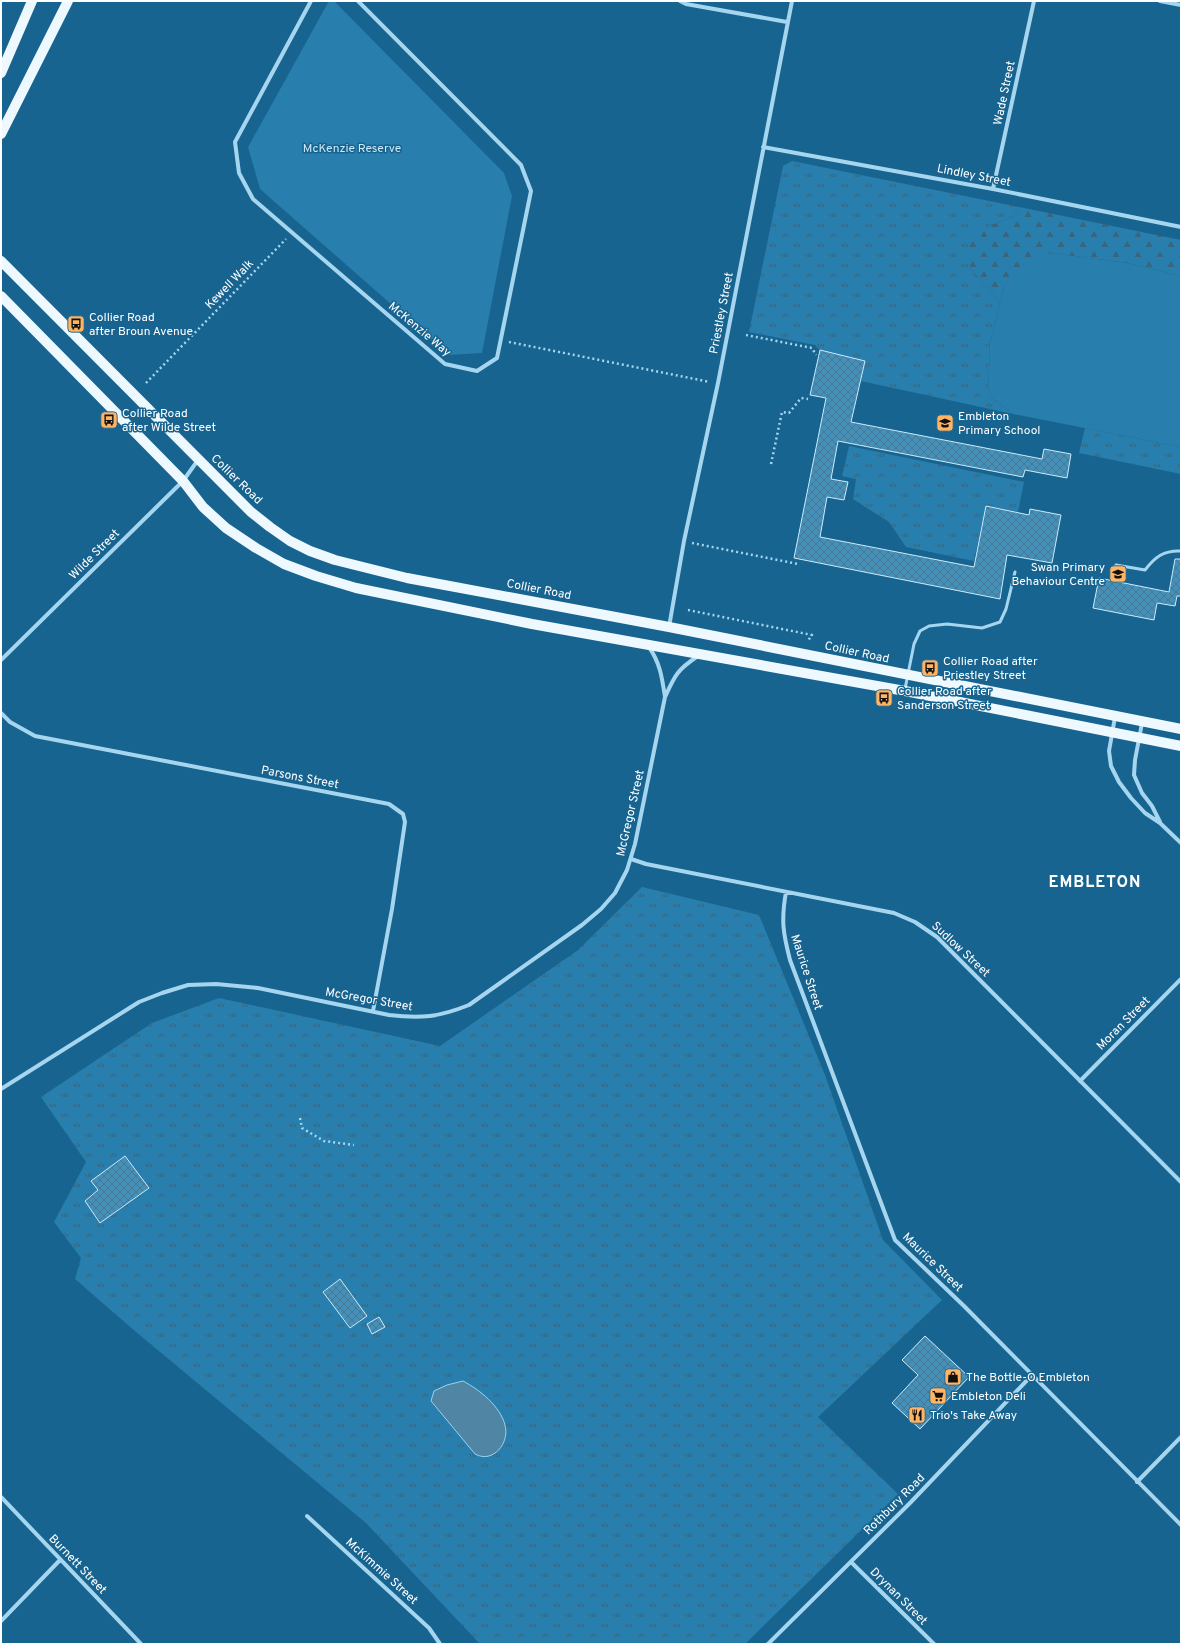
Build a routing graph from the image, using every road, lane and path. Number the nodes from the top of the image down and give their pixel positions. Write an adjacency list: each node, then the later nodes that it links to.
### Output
1 (32, 1): 11 (main road)
2 (68, 1): 12 (main road)
3 (310, 1): 16 (street, McKenzie Way)
4 (358, 1): 20 (street, McKenzie Way)
5 (680, 1): 10 (street)
6 (792, 1): 10 (street, Priestley Street)
7 (1034, 1): 14 (street, Wade Street)
8 (1160, 1): 9 (street)
9 (1181, 5)
10 (787, 22): 13 (street, Priestley Street)
11 (1, 73)
12 (1, 134)
13 (763, 147): 14 (street, Lindley Street); 23 (street, Priestley Street)
14 (993, 189): 15 (street, Lindley Street)
15 (1181, 227)
16 (292, 233): 20 (street, McKenzie Way); 22 (path, Kewell Walk)
17 (1, 261): 25 (main road, Collier Road)
18 (1, 296): 27 (main road)
19 (746, 335): 21 (path)
20 (501, 340): 23 (path)
21 (816, 355)
22 (146, 383)
23 (718, 383): 28 (street, Priestley Street)
24 (808, 399): 26 (path)
25 (198, 460): 27 (street, Wilde Street); 33 (main road, Collier Road)
26 (771, 464)
27 (183, 481): 34 (main road); 36 (street, Wilde Street)
28 (684, 541): 30 (path); 33 (street, Priestley Street)
29 (1181, 551): 31 (lane)
30 (798, 564)
31 (1116, 565)
32 (1015, 572): 37 (lane)
33 (669, 628): 37 (main road, Collier Road)
34 (648, 646): 35 (main road); 39 (street, McGregor Street)
35 (699, 655): 38 (main road); 39 (street, McGregor Street)
36 (1, 660)
37 (908, 676): 38 (lane); 41 (main road, Collier Road)
38 (905, 691): 44 (main road)
39 (665, 697): 49 (street, McGregor Street)
40 (1, 713): 52 (street, Parsons Street)
41 (1116, 716): 42 (main road, Collier Road); 44 (street)
42 (1143, 721): 43 (main road, Collier Road); 45 (street)
43 (1181, 729)
44 (1112, 732): 45 (main road); 47 (street)
45 (1139, 738): 46 (main road); 47 (street)
46 (1181, 746)
47 (1160, 823): 48 (street)
48 (1181, 843)
49 (631, 859): 50 (street, Sudlow Street); 52 (street, McGregor Street)
50 (786, 892): 53 (street, Sudlow Street); 58 (street, Maurice Street)
51 (1181, 979): 53 (street, Moran Street)
52 (372, 1011): 54 (street, McGregor Street)
53 (1080, 1081): 57 (street, Sudlow Street)
54 (1, 1089)
55 (300, 1118): 56 (path)
56 (354, 1144)
57 (1181, 1182)
58 (1032, 1375): 60 (street, Maurice Street); 65 (street, Rothbury Road)
59 (1181, 1437): 60 (street)
60 (1137, 1482): 63 (street, Maurice Street)
61 (1, 1497): 64 (street, Burnett Street)
62 (307, 1516): 68 (street, McKimmie Street)
63 (1181, 1525)
64 (60, 1560): 66 (street); 67 (street, Burnett Street)
65 (851, 1562): 69 (street, Rothbury Road); 70 (street, Drynan Street)
66 (1, 1621)
67 (141, 1644)
68 (440, 1644)
69 (768, 1644)
70 (934, 1644)

